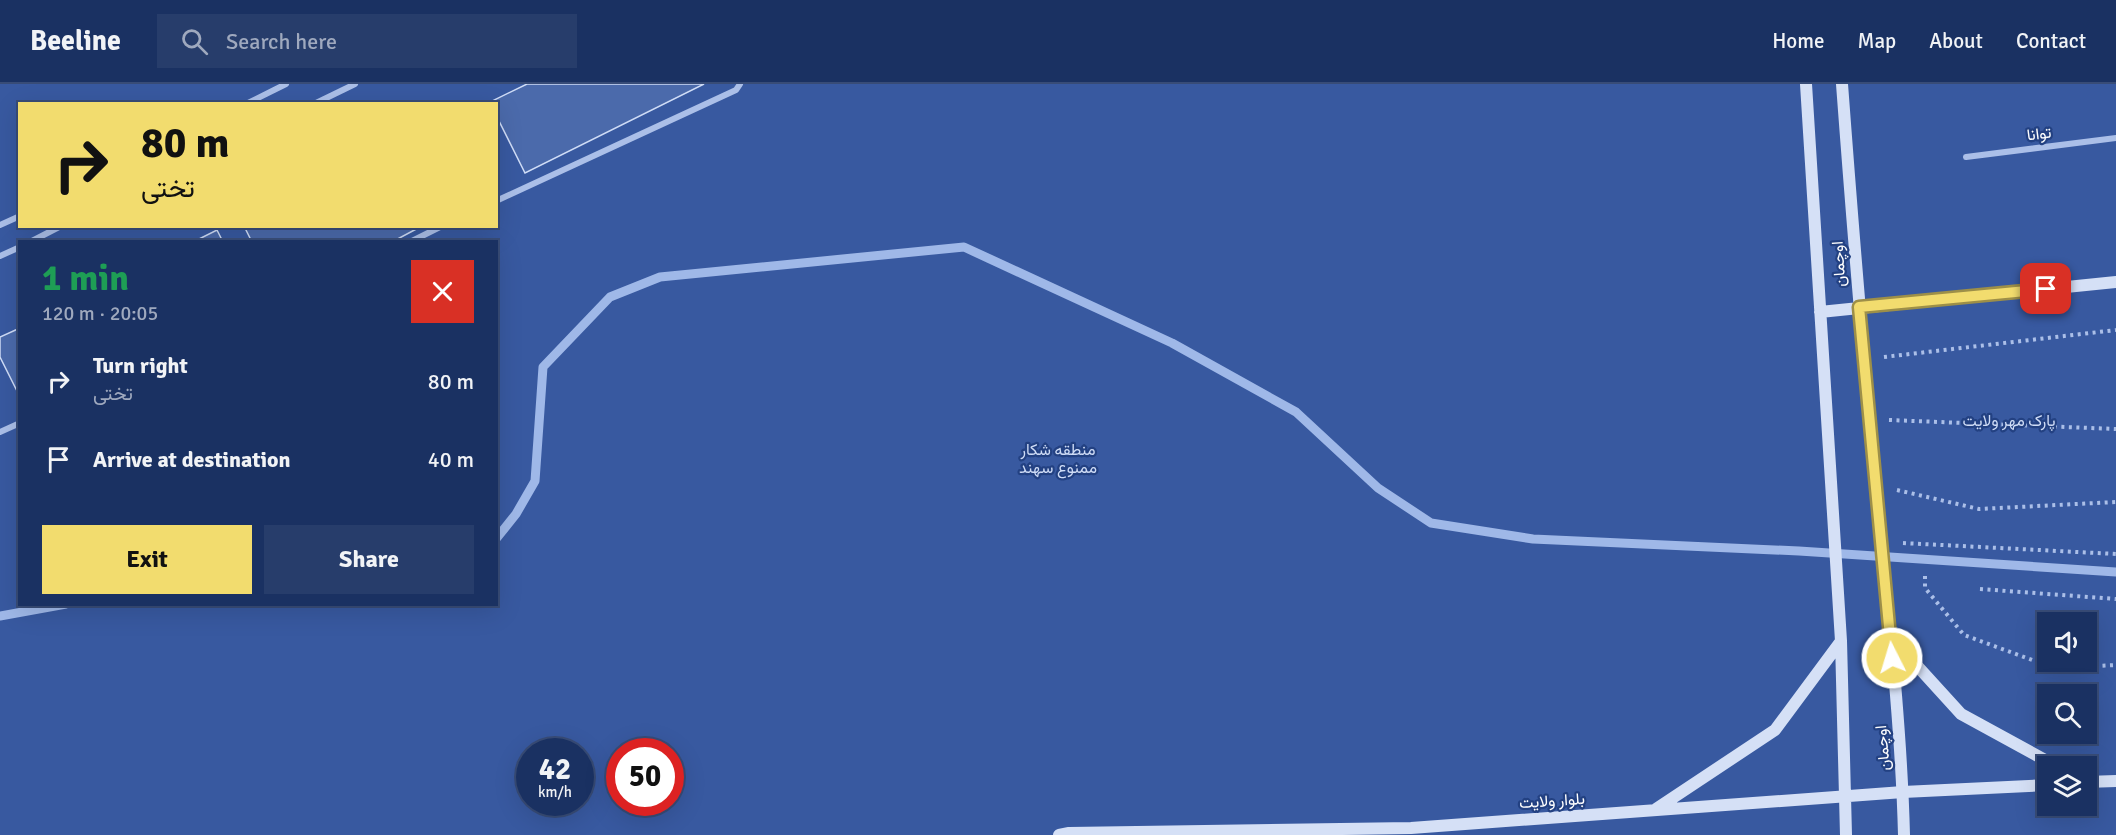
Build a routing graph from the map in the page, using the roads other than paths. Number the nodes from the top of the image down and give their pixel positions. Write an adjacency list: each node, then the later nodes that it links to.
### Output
1 (285, 84): 6 (street)
2 (355, 84): 7 (street)
3 (740, 84): 10 (street)
4 (1806, 84): 21 (main road, اوچمان)
5 (1842, 84): 20 (main road, اوچمان)
6 (250, 102)
7 (318, 102)
8 (2116, 138): 9 (street, توانا)
9 (1966, 157)
10 (498, 200)
11 (18, 217): 12 (street)
12 (0, 225)
13 (57, 228): 15 (street)
14 (438, 228): 16 (street)
15 (34, 240)
16 (414, 240)
17 (18, 248): 18 (street)
18 (0, 256)
19 (2116, 282): 20 (main road)
20 (1859, 307): 21 (main road); 24 (main road, اوچمان)
21 (1820, 312): 25 (main road, اوچمان)
22 (18, 424): 23 (street)
23 (0, 432)
24 (1890, 636): 26 (main road); 30 (main road, اوچمان)
25 (1841, 641): 31 (main road, اوچمان); 32 (main road)
26 (2038, 756)
27 (2116, 781): 28 (main road)
28 (2097, 782)
29 (2037, 785): 30 (main road, بلوار ولایت)
30 (1903, 792): 31 (main road, بلوار ولایت); 36 (main road, اوچمان)
31 (1845, 796): 32 (main road, بلوار ولایت); 35 (main road, اوچمان)
32 (1654, 810): 33 (main road, بلوار ولایت)
33 (1383, 832): 34 (main road, بلوار ولایت)
34 (1059, 835)
35 (1846, 835)
36 (1904, 835)

